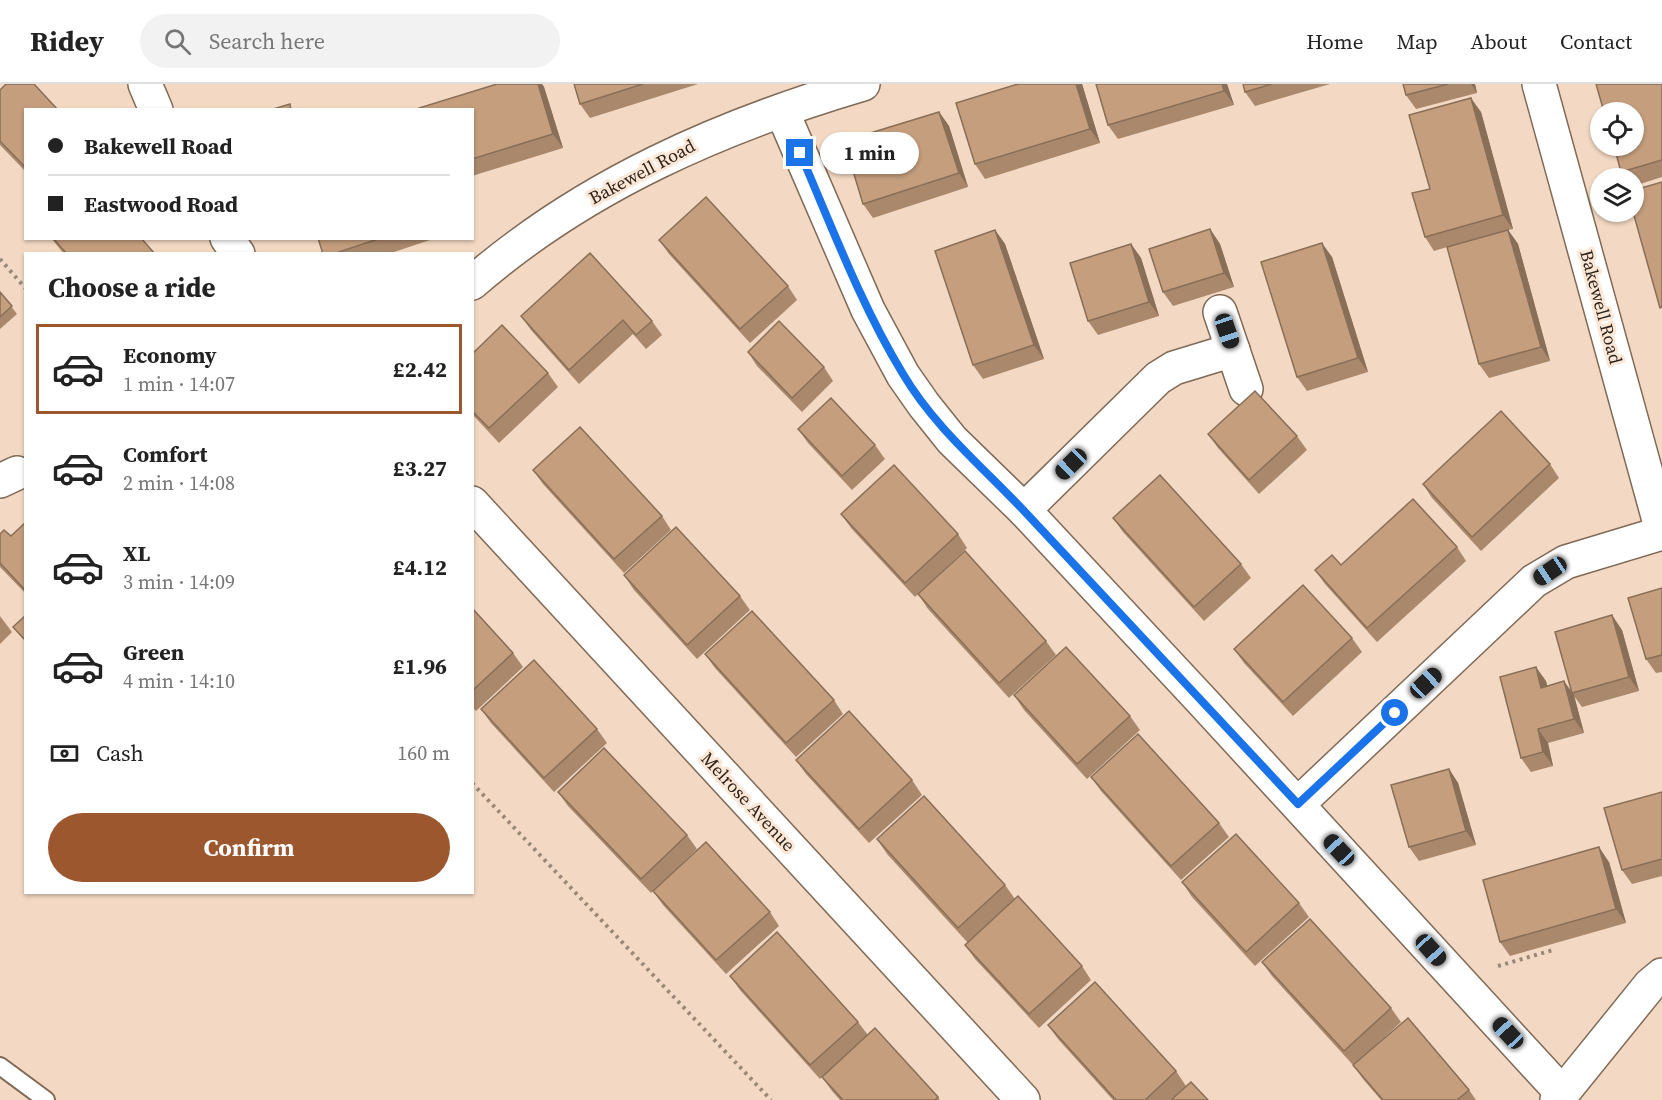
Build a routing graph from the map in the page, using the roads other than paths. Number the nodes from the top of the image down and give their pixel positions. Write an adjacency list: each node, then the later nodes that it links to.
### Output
1 (145, 84): 4 (street)
2 (863, 84): 5 (street, Bakewell Road)
3 (1539, 84): 12 (street, Bakewell Road)
4 (155, 108)
5 (782, 111): 6 (street, Bakewell Road); 11 (street)
6 (474, 280)
7 (1220, 312): 8 (street)
8 (1233, 350): 9 (street); 11 (street)
9 (1246, 389)
10 (474, 505): 18 (street, Melrose Avenue)
11 (1023, 510): 13 (street)
12 (1662, 532): 13 (street, Bakewell Road)
13 (1298, 804): 16 (street)
14 (1662, 975): 16 (street)
15 (0, 1066): 17 (lane)
16 (1560, 1097)
17 (46, 1100)
18 (1023, 1100)

